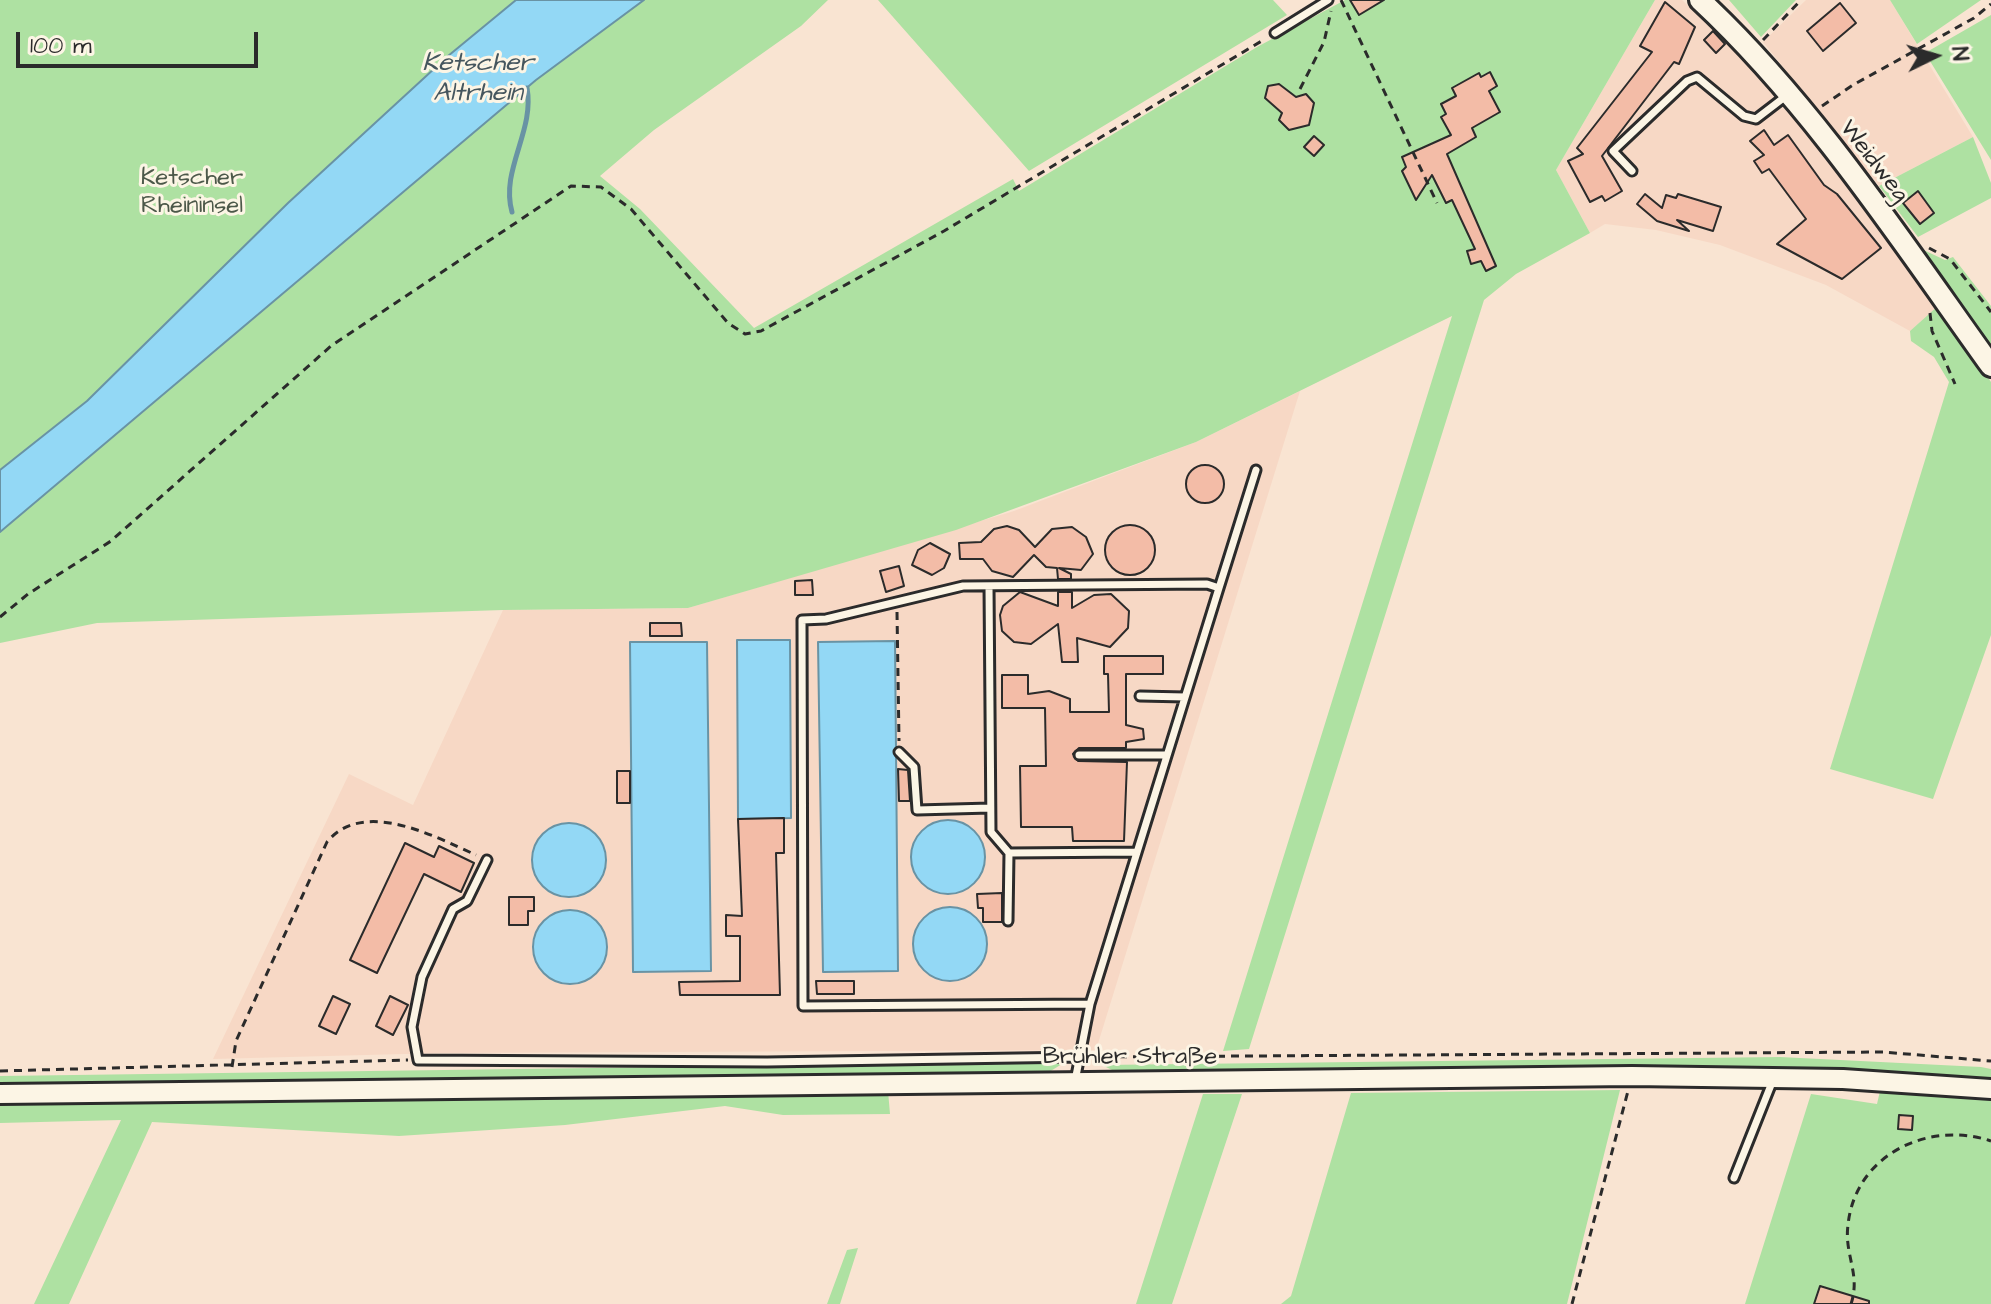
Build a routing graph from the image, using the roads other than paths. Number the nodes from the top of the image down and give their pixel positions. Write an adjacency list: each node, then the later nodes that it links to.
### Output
1 (1328, 0): 3 (lane)
2 (1700, 0): 4 (main road, Weidweg)
3 (1275, 33)
4 (1787, 94): 5 (lane); 6 (main road, Weidweg)
5 (1632, 171)
6 (1991, 366)
7 (1256, 470): 9 (lane)
8 (989, 586): 9 (lane); 15 (lane); 20 (lane)
9 (1219, 588): 11 (lane)
10 (1140, 696): 11 (lane)
11 (1185, 697): 14 (lane)
12 (899, 752): 15 (lane)
13 (1079, 755): 14 (lane)
14 (1166, 755): 16 (lane)
15 (990, 808): 17 (lane)
16 (1135, 852): 17 (lane); 20 (lane)
17 (1009, 853): 19 (lane)
18 (487, 860): 21 (lane)
19 (1008, 921)
20 (1090, 1004): 21 (lane)
21 (1079, 1057): 23 (lane)
22 (1780, 1078): 23 (street, Brühler Straße); 24 (street, Brühler Straße); 26 (lane)
23 (1075, 1081): 25 (street, Brühler Straße)
24 (1991, 1089)
25 (0, 1094)
26 (1734, 1178)

